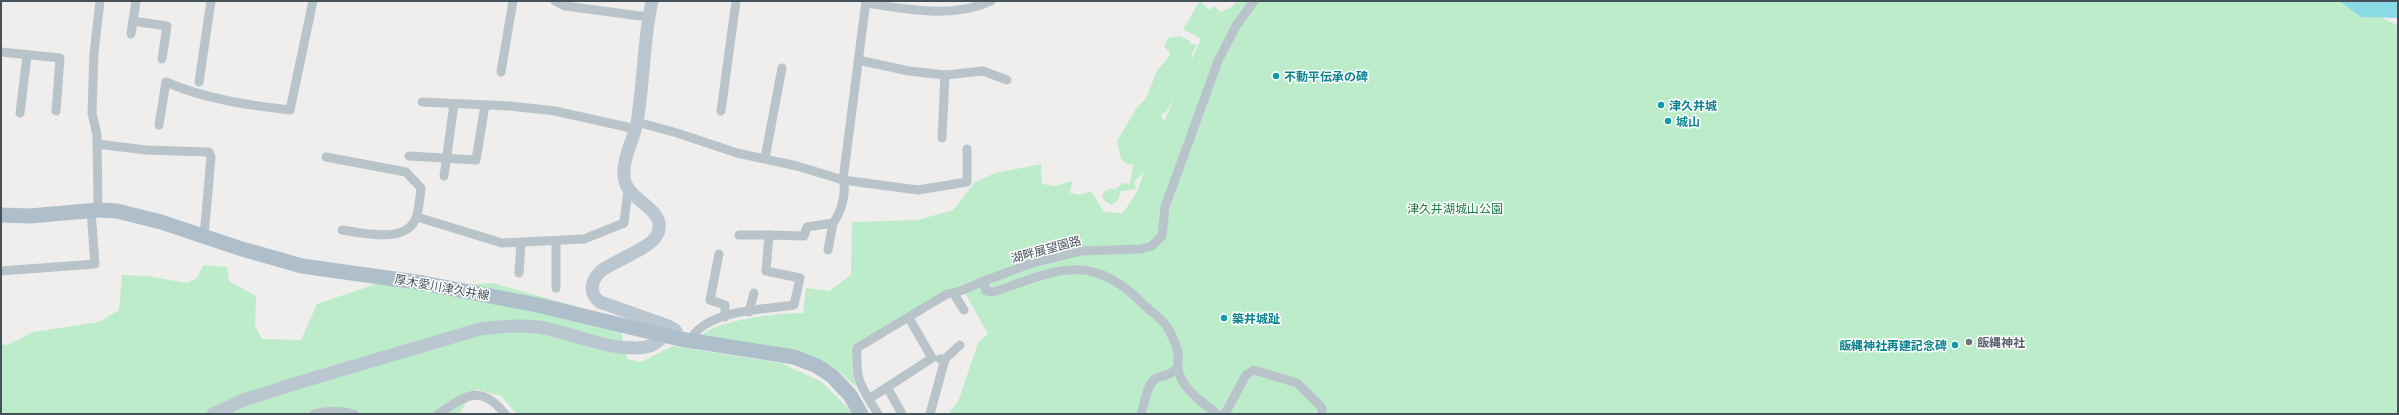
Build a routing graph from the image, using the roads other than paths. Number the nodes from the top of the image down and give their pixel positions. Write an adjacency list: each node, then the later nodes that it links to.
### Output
1 (100, 1): 33 (street)
2 (136, 1): 13 (street)
3 (211, 1): 23 (street)
4 (314, 1): 30 (street)
5 (513, 1): 20 (street)
6 (555, 1): 12 (street)
7 (652, 1): 12 (street)
8 (736, 1): 28 (street)
9 (991, 1): 11 (street)
10 (1254, 1): 56 (street, 湖畔展望園路)
11 (866, 2): 18 (street)
12 (648, 17): 31 (street)
13 (133, 20): 14 (street); 17 (street)
14 (131, 34)
15 (1, 52): 16 (street)
16 (26, 56): 27 (street); 29 (street)
17 (162, 58)
18 (858, 60): 21 (street); 40 (street)
19 (782, 68): 38 (street)
20 (501, 72)
21 (945, 75): 22 (street); 32 (street)
22 (1007, 80)
23 (199, 82)
24 (422, 102): 25 (street)
25 (454, 104): 26 (street); 37 (street)
26 (485, 105): 31 (street); 37 (street)
27 (56, 111)
28 (721, 111)
29 (20, 114)
30 (159, 125)
31 (636, 126): 38 (street); 41 (street)
32 (942, 138)
33 (97, 144): 42 (street); 49 (street)
34 (967, 149): 40 (street)
35 (409, 156): 37 (street)
36 (326, 157): 44 (street)
37 (445, 158): 39 (street)
38 (765, 158): 40 (street)
39 (444, 176)
40 (843, 180): 45 (street)
41 (628, 190): 50 (street); 65 (street)
42 (94, 210): 43 (main road, 厚木愛川津久井線); 49 (main road, 厚木愛川津久井線); 54 (street)
43 (1, 216)
44 (417, 217): 46 (street); 51 (street)
45 (833, 222): 48 (street); 52 (street)
46 (342, 230)
47 (739, 235): 48 (street)
48 (769, 235): 61 (street)
49 (204, 237): 64 (main road, 厚木愛川津久井線)
50 (556, 241): 51 (street); 57 (street)
51 (521, 242): 55 (street)
52 (828, 250)
53 (719, 254): 62 (street)
54 (1, 271)
55 (519, 274)
56 (985, 281): 58 (street); 69 (street, 湖畔展望園路)
57 (556, 288)
58 (959, 291): 60 (street); 63 (street)
59 (754, 293): 61 (street)
60 (964, 310)
61 (749, 312): 62 (street)
62 (725, 316): 65 (street)
63 (908, 318): 67 (street); 71 (street)
64 (664, 335): 65 (main road, 厚木愛川津久井線); 72 (street)
65 (685, 340): 77 (main road, 厚木愛川津久井線)
66 (960, 345): 68 (street)
67 (932, 358): 68 (street); 70 (street)
68 (945, 359): 80 (street)
69 (1178, 368): 81 (street); 82 (street)
70 (887, 388): 71 (street); 79 (street)
71 (869, 399): 78 (street)
72 (213, 414)
73 (314, 414): 74 (street)
74 (354, 414)
75 (438, 414): 76 (street)
76 (505, 414)
77 (861, 414)
78 (878, 414)
79 (902, 414)
80 (930, 414)
81 (1141, 414)
82 (1217, 414)
83 (1225, 414): 84 (street)
84 (1322, 414)

